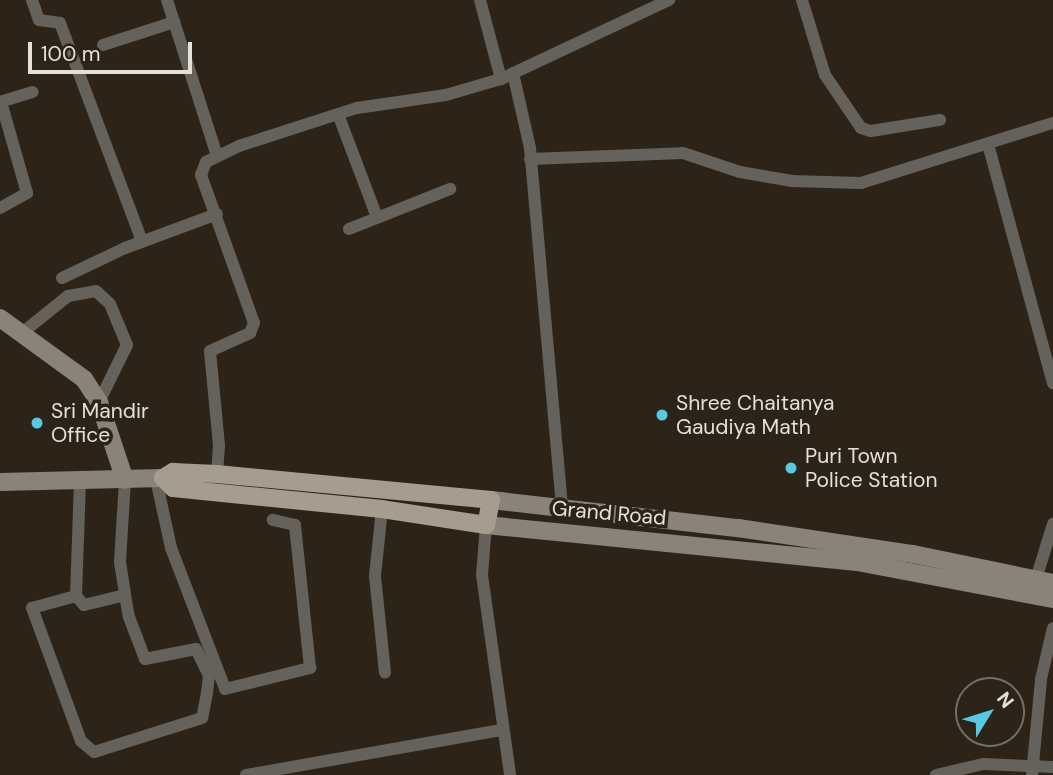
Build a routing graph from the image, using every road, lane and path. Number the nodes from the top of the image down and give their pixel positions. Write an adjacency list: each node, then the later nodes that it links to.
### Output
1 (32, 0): 22 (street)
2 (167, 0): 6 (street)
3 (480, 0): 8 (street)
4 (669, 0): 8 (street)
5 (802, 0): 12 (street)
6 (174, 22): 7 (street); 15 (street)
7 (103, 45)
8 (507, 76): 11 (street); 16 (street)
9 (33, 92): 10 (street)
10 (1, 102): 18 (street)
11 (338, 114): 15 (street); 20 (street)
12 (940, 120)
13 (1053, 123): 14 (street)
14 (988, 144): 16 (street); 26 (street)
15 (217, 156): 19 (street)
16 (530, 159): 35 (street)
17 (450, 188): 20 (street)
18 (0, 208)
19 (217, 214): 22 (street); 28 (street)
20 (377, 217): 21 (street)
21 (349, 229)
22 (142, 241): 23 (street)
23 (62, 278)
24 (0, 318): 25 (main road)
25 (22, 332): 27 (main road); 27 (street)
26 (1053, 383)
27 (99, 402): 30 (main road)
28 (217, 474): 29 (main road, Grand Road); 33 (main road, Grand Road)
29 (160, 479): 30 (main road, Grand Road); 34 (main road, Grand Road); 36 (street)
30 (125, 480): 31 (main road, Grand Road); 40 (street)
31 (80, 481): 32 (main road, Grand Road); 41 (street)
32 (0, 482)
33 (491, 500): 35 (main road, Grand Road); 37 (main road)
34 (383, 509): 37 (main road, Grand Road); 44 (street)
35 (562, 509): 39 (main road, Grand Road)
36 (273, 520)
37 (486, 524): 42 (main road, Grand Road); 45 (street)
38 (1053, 524): 39 (street)
39 (1044, 581)
40 (125, 595): 41 (street); 41 (street)
41 (76, 596)
42 (1053, 599)
43 (1053, 628): 47 (street)
44 (385, 671)
45 (501, 730): 48 (street); 49 (street)
46 (1053, 767): 47 (street)
47 (1033, 770): 50 (street)
48 (246, 775)
49 (510, 775)
50 (936, 775)

